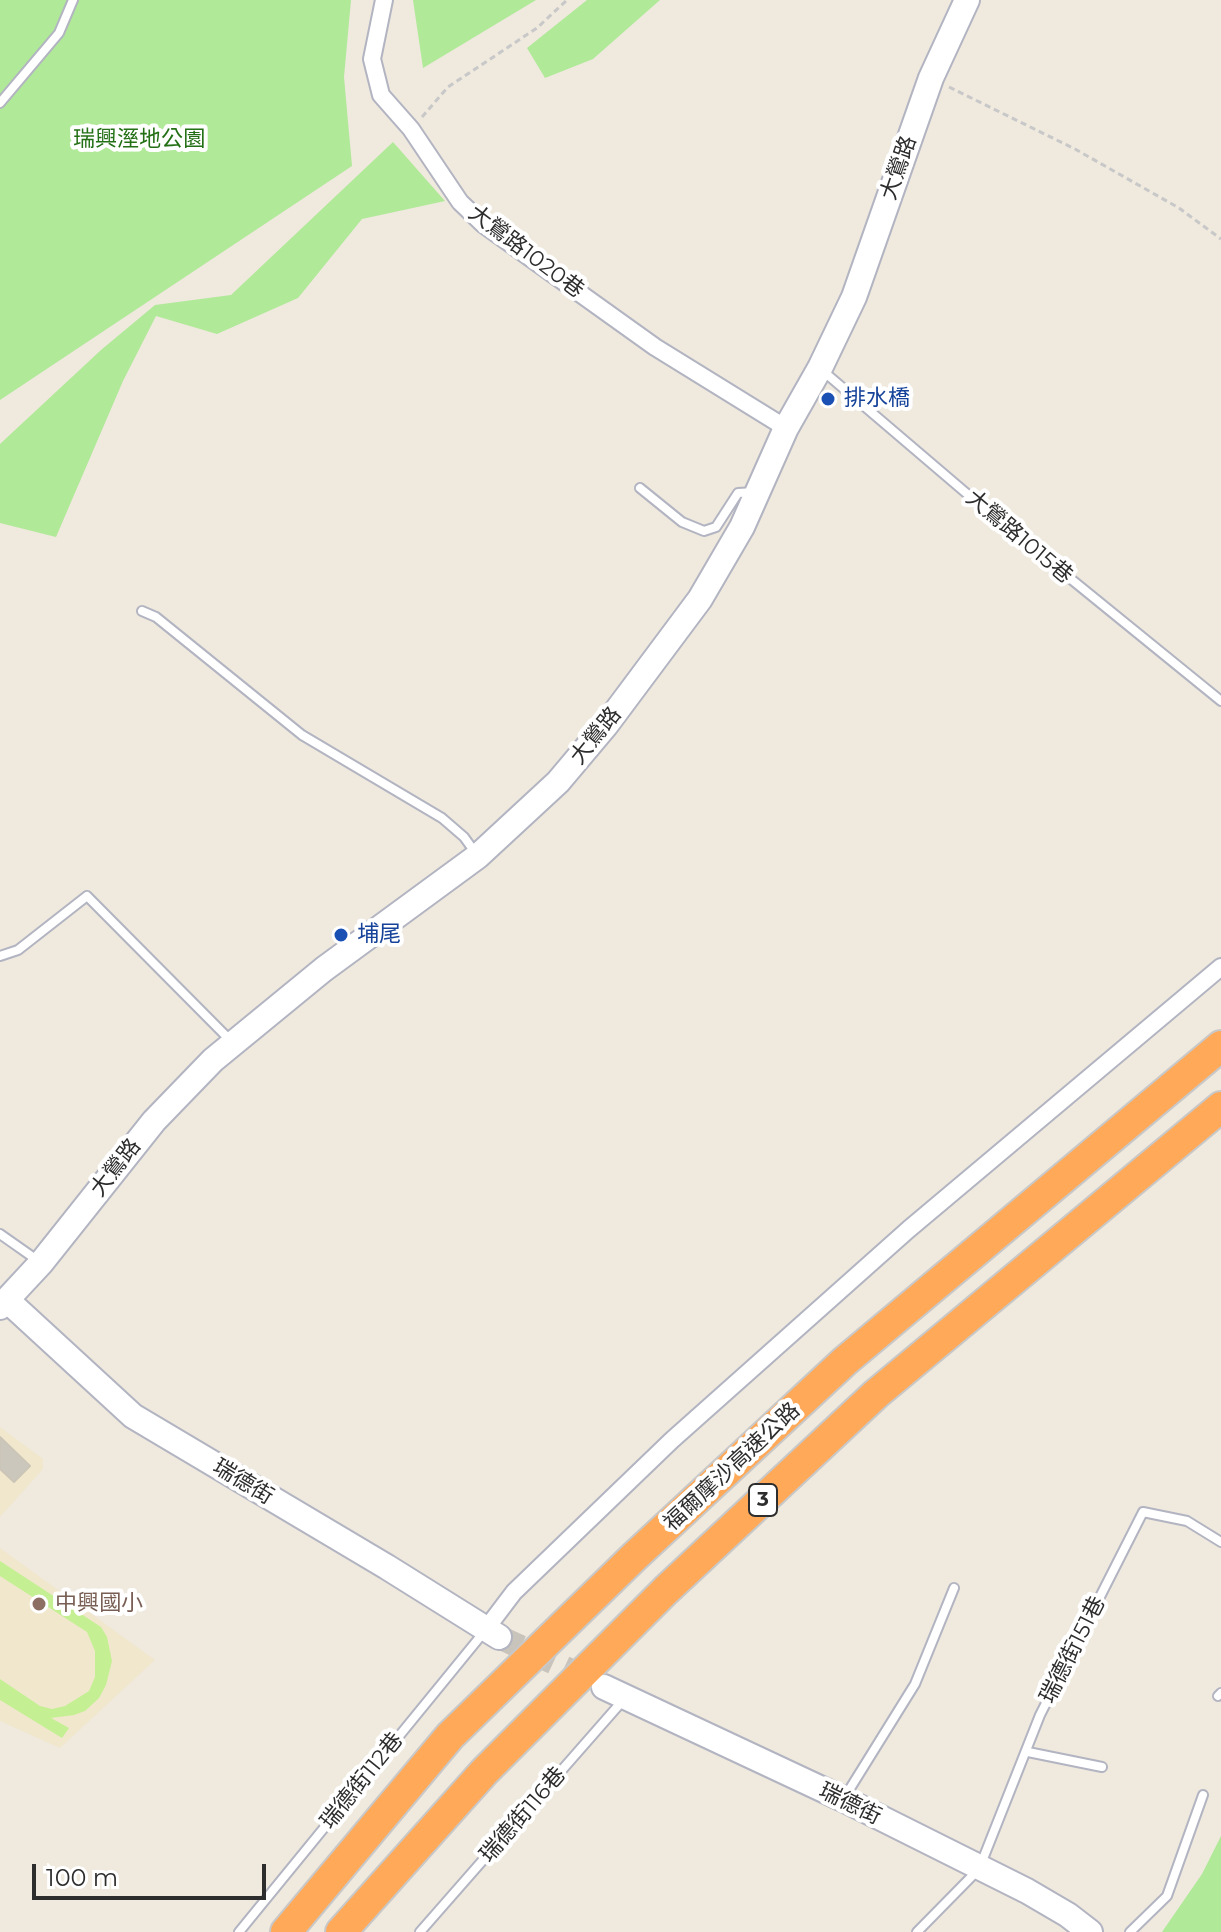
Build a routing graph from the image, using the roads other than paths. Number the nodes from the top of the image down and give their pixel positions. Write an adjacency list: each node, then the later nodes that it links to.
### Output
1 (73, 0): 4 (lane)
2 (384, 0): 6 (street, 大鶯路1020巷)
3 (967, 0): 5 (street, 大鶯路)
4 (0, 103)
5 (820, 368): 6 (street, 大鶯路); 10 (lane, 大鶯路1015巷)
6 (786, 428): 8 (street, 大鶯路)
7 (640, 488): 8 (lane)
8 (760, 492): 11 (street, 大鶯路)
9 (142, 611): 11 (lane)
10 (1221, 701)
11 (478, 856): 14 (street, 大鶯路)
12 (0, 956): 14 (lane)
13 (1221, 967): 22 (street)
14 (234, 1044): 18 (street, 大鶯路)
15 (1221, 1046): 30 (highway, 福爾摩沙高速公路 / 3)
16 (1221, 1107): 31 (highway, 福爾摩沙高速公路 / 3)
17 (0, 1234): 18 (lane)
18 (41, 1263): 19 (street, 大鶯路)
19 (4, 1304): 22 (street, 瑞德街)
20 (1221, 1542): 24 (lane, 瑞德街151巷)
21 (954, 1588): 27 (lane)
22 (493, 1633): 29 (lane, 瑞德街112巷)
23 (615, 1692): 27 (street, 瑞德街); 32 (lane, 瑞德街116巷)
24 (1028, 1752): 25 (lane); 28 (lane, 瑞德街151巷)
25 (1102, 1767)
26 (1203, 1795): 35 (lane)
27 (843, 1799): 28 (street, 瑞德街)
28 (979, 1869): 33 (lane); 34 (street, 瑞德街)
29 (239, 1932)
30 (286, 1932)
31 (341, 1932)
32 (420, 1932)
33 (917, 1932)
34 (1090, 1932)
35 (1130, 1932)

